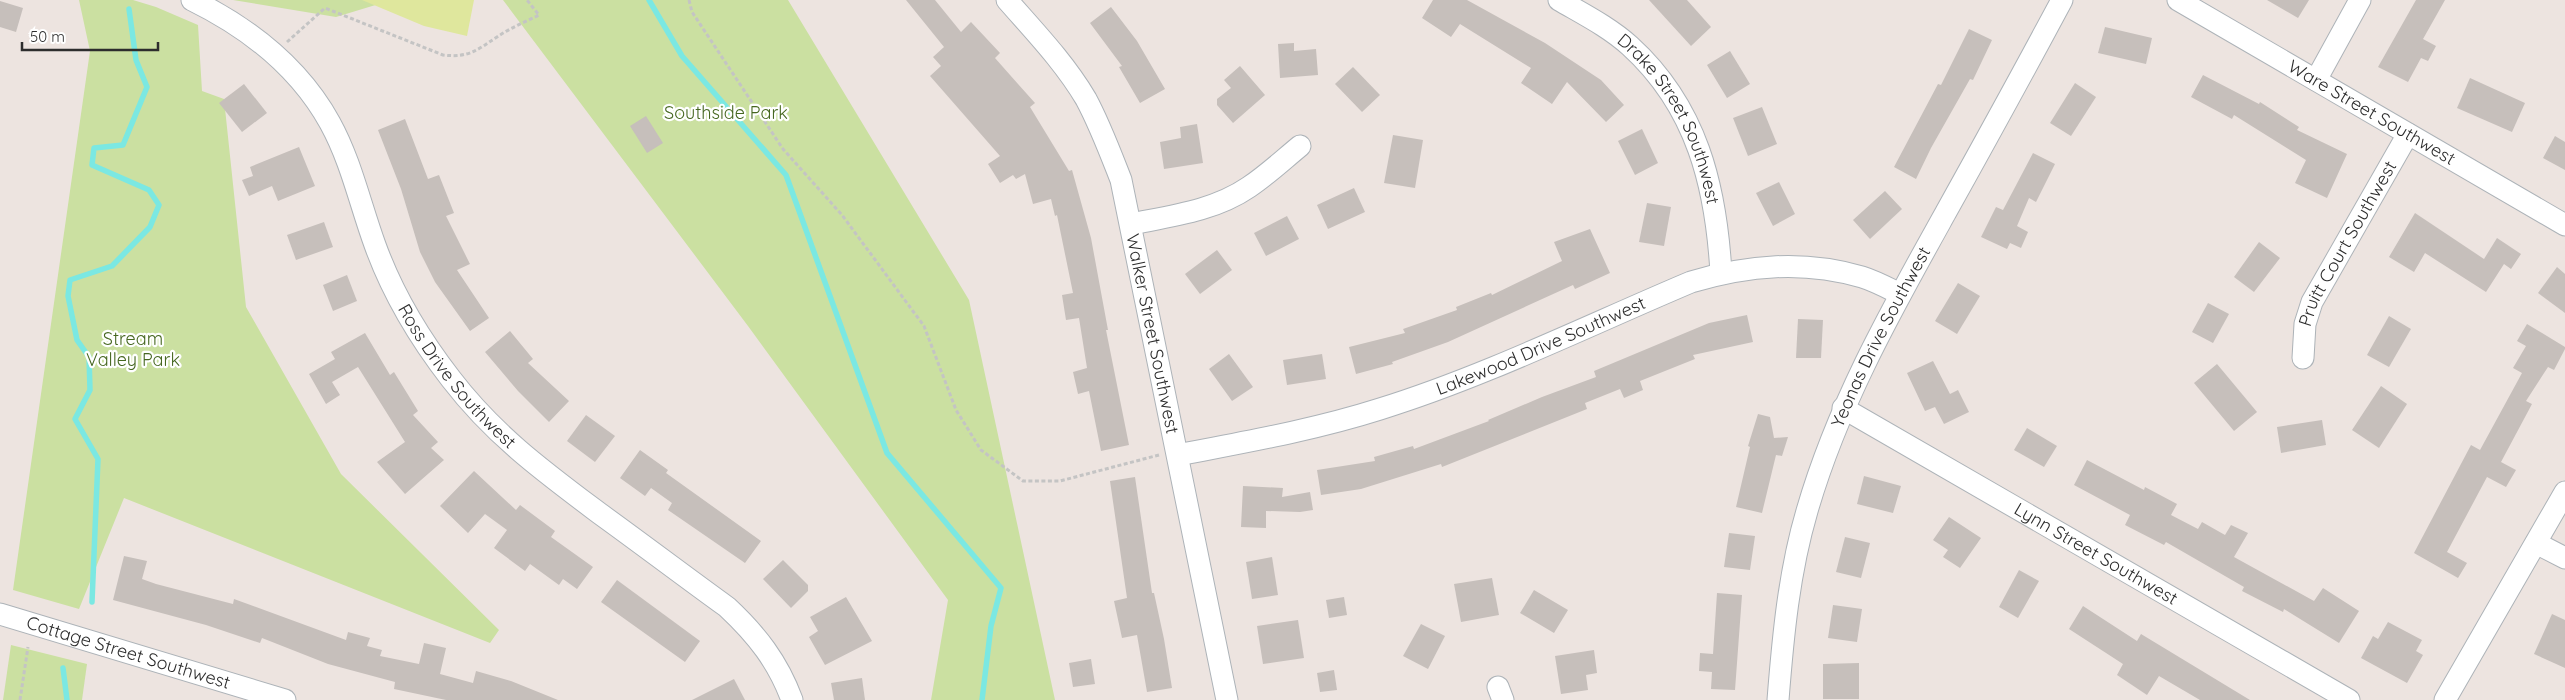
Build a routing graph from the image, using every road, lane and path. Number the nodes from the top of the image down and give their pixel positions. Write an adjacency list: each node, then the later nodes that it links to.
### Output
1 (192, 0): 9 (street, Ross Drive Southwest)
2 (527, 0): 9 (path)
3 (689, 0): 19 (path)
4 (1007, 0): 13 (street, Walker Street Southwest)
5 (1559, 0): 15 (street, Drake Street Southwest)
6 (2062, 0): 16 (street, Yeonas Drive Southwest)
7 (2178, 0): 10 (street, Ware Street Southwest)
8 (2360, 0): 10 (street)
9 (279, 58): 28 (street, Ross Drive Southwest)
10 (2316, 80): 11 (street, Ware Street Southwest)
11 (2408, 134): 14 (street, Ware Street Southwest); 17 (street, Pruitt Court Southwest)
12 (1300, 146): 13 (street)
13 (1131, 224): 19 (street, Walker Street Southwest)
14 (2565, 225)
15 (1722, 273): 16 (street, Lakewood Drive Southwest); 19 (street, Lakewood Drive Southwest)
16 (1900, 294): 18 (street, Yeonas Drive Southwest)
17 (2303, 358)
18 (1843, 408): 30 (street, Yeonas Drive Southwest); 31 (street, Lynn Street Southwest)
19 (1177, 453): 29 (street, Walker Street Southwest)
20 (2565, 492): 21 (street)
21 (2536, 543): 22 (street); 32 (street)
22 (2565, 558)
23 (0, 614): 25 (street, Cottage Street Southwest)
24 (28, 647): 26 (path)
25 (240, 693): 27 (street, Cottage Street Southwest)
26 (20, 700)
27 (285, 700)
28 (792, 700)
29 (1227, 700)
30 (1778, 700)
31 (2349, 700)
32 (2445, 700)

